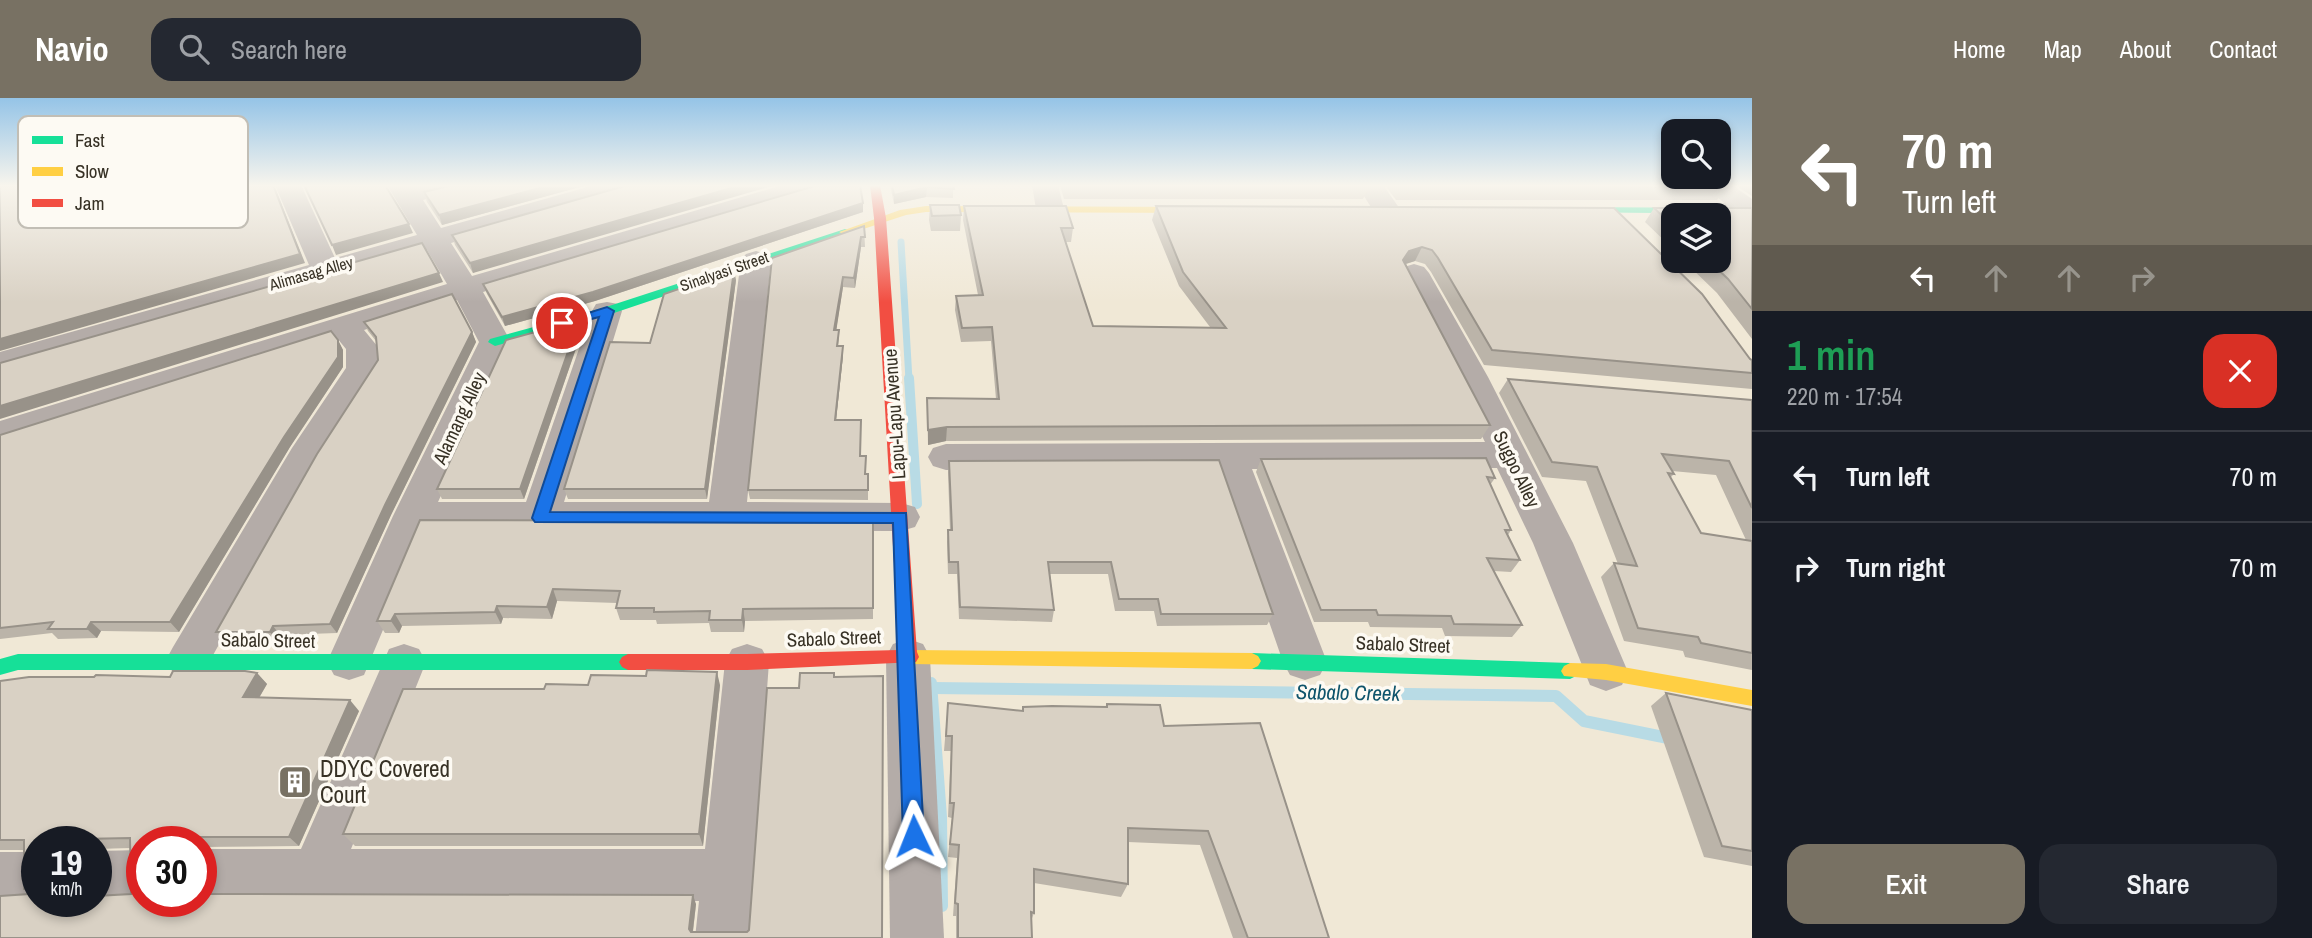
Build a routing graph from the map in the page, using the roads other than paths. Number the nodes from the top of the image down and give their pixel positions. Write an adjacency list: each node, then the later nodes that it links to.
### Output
1 (305, 224): 11 (street)
2 (424, 224): 9 (street)
3 (483, 224): 9 (street, Alimasag Alley)
4 (677, 224): 13 (street)
5 (862, 224): 10 (street, Sinalyasi Street)
6 (880, 224): 26 (street, Lapu-Lapu Avenue)
7 (1628, 224): 8 (street)
8 (1641, 238)
9 (432, 239): 11 (street, Alimasag Alley); 13 (street)
10 (756, 260): 14 (street, Sinalyasi Street); 25 (street)
11 (325, 269): 17 (street, Alimasag Alley)
12 (1414, 273): 18 (street, Sugpo Alley)
13 (465, 288): 15 (street); 16 (street)
14 (607, 311): 16 (street, Sinalyasi Street); 27 (street)
15 (344, 327): 20 (street); 29 (street)
16 (495, 342): 24 (street, Alamang Alley)
17 (0, 363)
18 (1471, 377): 19 (street); 22 (street, Sugpo Alley)
19 (1511, 381)
20 (0, 433)
21 (1229, 455): 22 (street); 23 (street); 33 (street)
22 (1510, 455): 35 (street, Sugpo Alley)
23 (946, 457)
24 (412, 516): 27 (street); 30 (street, Alamang Alley)
25 (726, 516): 26 (street); 27 (street)
26 (901, 517): 28 (street, Lapu-Lapu Avenue)
27 (540, 518)
28 (908, 657): 32 (street, Sabalo Street); 33 (street, Sabalo Street); 43 (street, Lapu-Lapu Avenue)
29 (188, 660): 30 (street, Sabalo Street); 34 (street, Sabalo Street)
30 (349, 662): 31 (street, Sabalo Street)
31 (404, 662): 32 (street, Sabalo Street); 37 (street)
32 (747, 662): 39 (street)
33 (1305, 662): 35 (street, Sabalo Street)
34 (0, 667)
35 (1606, 672): 36 (street, Sabalo Street)
36 (1752, 698)
37 (316, 874): 38 (street); 39 (street)
38 (217, 875)
39 (728, 875): 42 (street)
40 (0, 878): 41 (street)
41 (21, 878)
42 (722, 938)
43 (917, 938)

